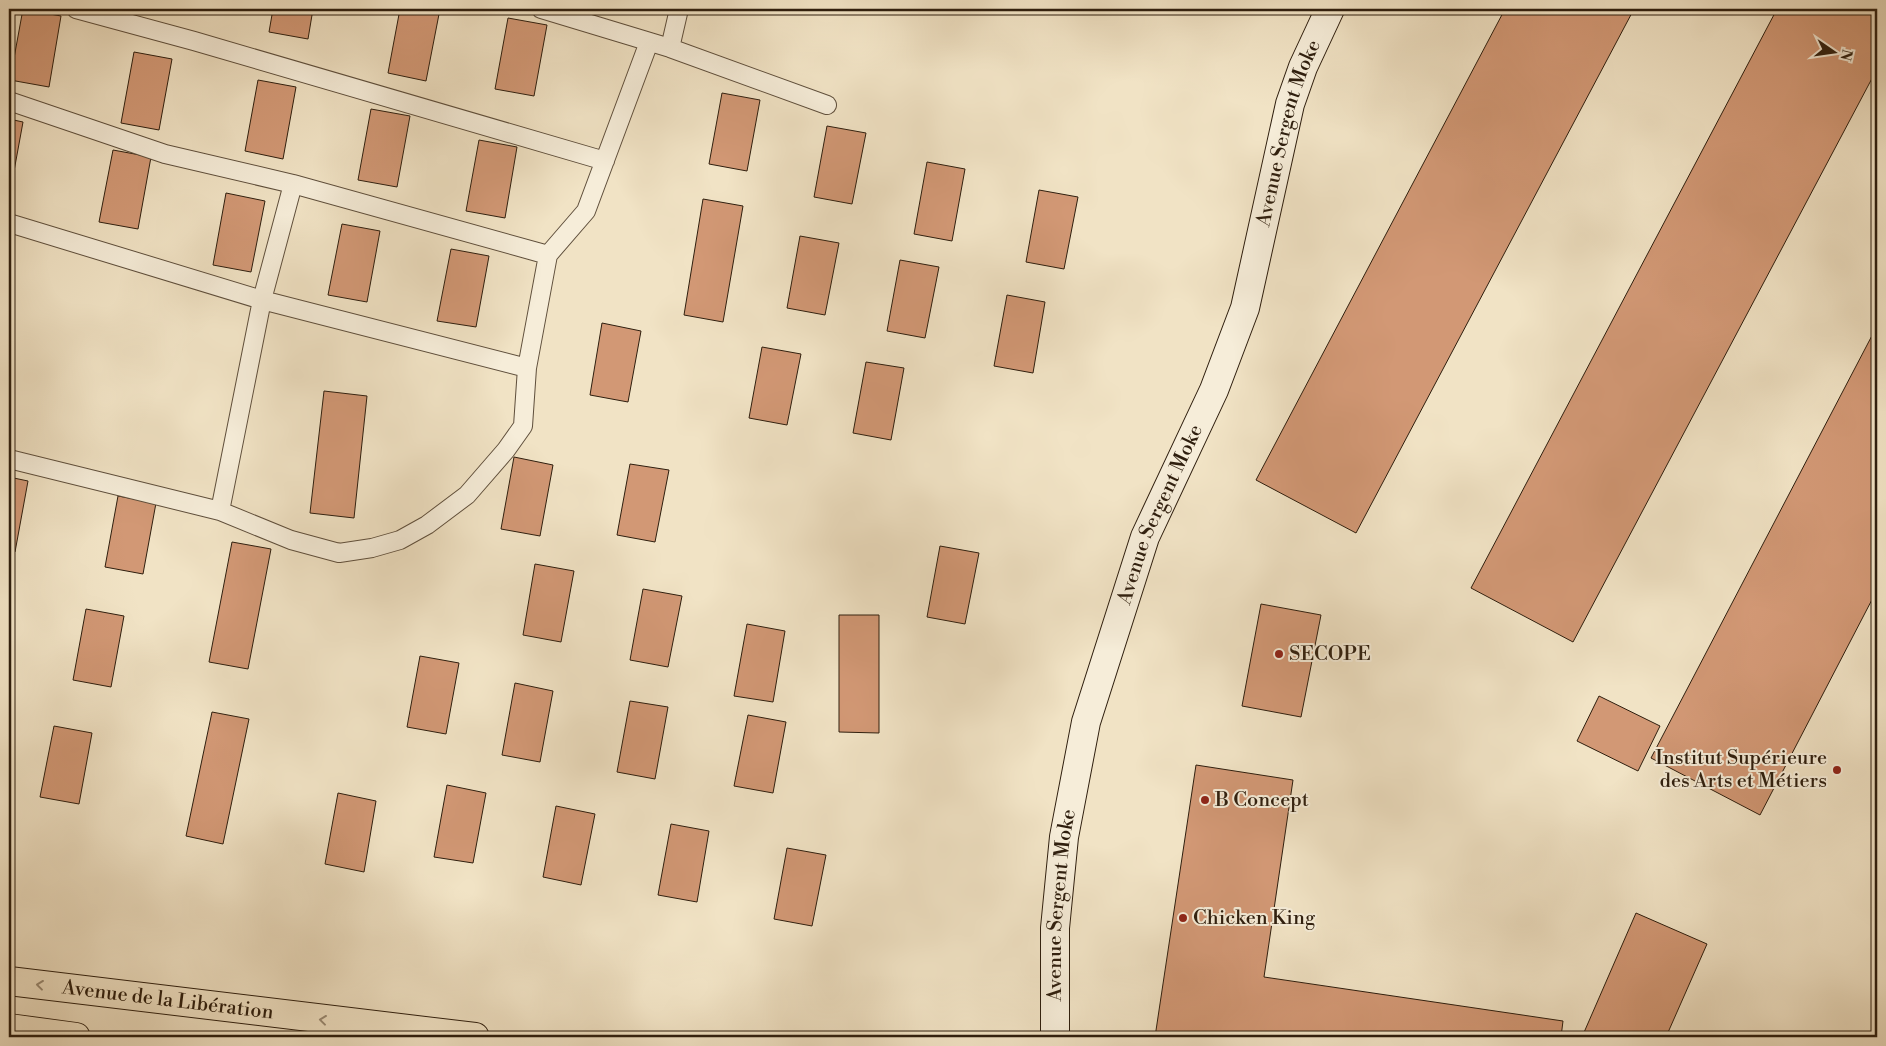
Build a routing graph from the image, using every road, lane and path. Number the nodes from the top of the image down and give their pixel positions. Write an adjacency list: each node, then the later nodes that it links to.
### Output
1 (76, 9): 9 (lane)
2 (541, 9): 5 (lane)
3 (679, 9): 6 (lane)
4 (1330, 9): 21 (main road, Avenue Sergent Moke)
5 (649, 42): 6 (lane); 9 (lane)
6 (670, 48): 8 (lane)
7 (9, 101): 10 (lane)
8 (827, 104)
9 (605, 161): 12 (lane)
10 (293, 184): 12 (lane); 13 (lane)
11 (9, 224): 13 (lane)
12 (548, 255): 14 (lane)
13 (262, 300): 14 (lane); 16 (lane)
14 (527, 368): 16 (lane)
15 (9, 459): 16 (lane)
16 (220, 511)
17 (9, 981): 20 (main road, Avenue de la Libération, one-way to 17)
18 (9, 1028): 19 (main road)
19 (76, 1037)
20 (475, 1037)
21 (1055, 1037)

